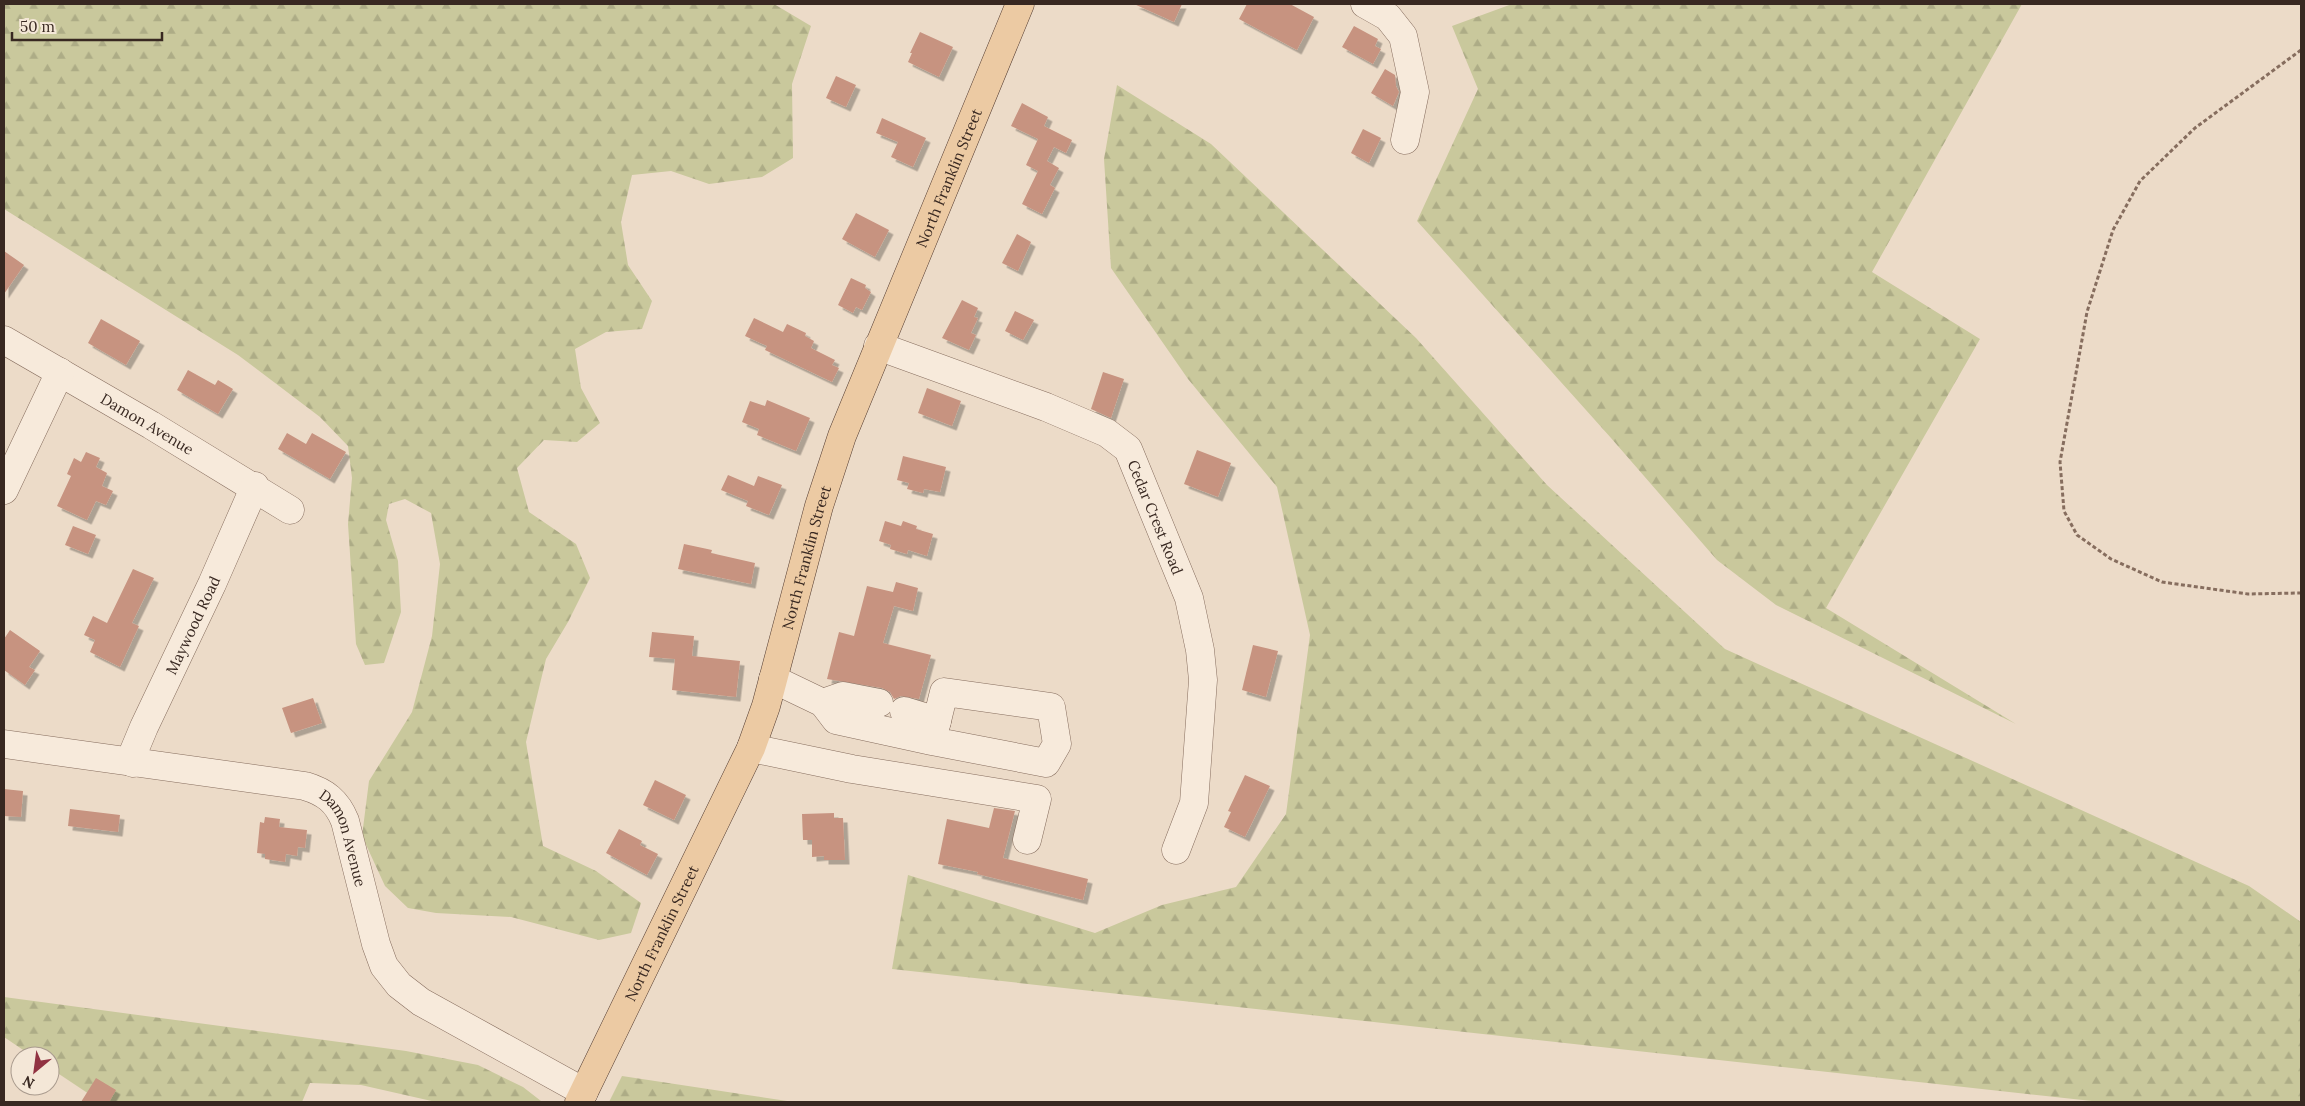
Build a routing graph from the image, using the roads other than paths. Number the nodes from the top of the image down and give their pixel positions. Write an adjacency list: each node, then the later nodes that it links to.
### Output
1 (1020, 4): 5 (main road, North Franklin Street)
2 (1365, 4): 3 (street)
3 (1405, 140)
4 (4, 340): 6 (street, Damon Avenue)
5 (878, 346): 10 (main road, North Franklin Street); 16 (street, Cedar Crest Road)
6 (60, 372): 7 (street, Damon Avenue); 8 (street)
7 (255, 486): 9 (street, Damon Avenue); 14 (street, Maywood Road)
8 (4, 490)
9 (290, 510)
10 (773, 679): 11 (street); 13 (main road, North Franklin Street)
11 (823, 703): 11 (street)
12 (4, 744): 14 (street, Damon Avenue)
13 (751, 748): 15 (street); 17 (main road, North Franklin Street)
14 (133, 763): 17 (street, Damon Avenue)
15 (1027, 840)
16 (1176, 850)
17 (582, 1097)

